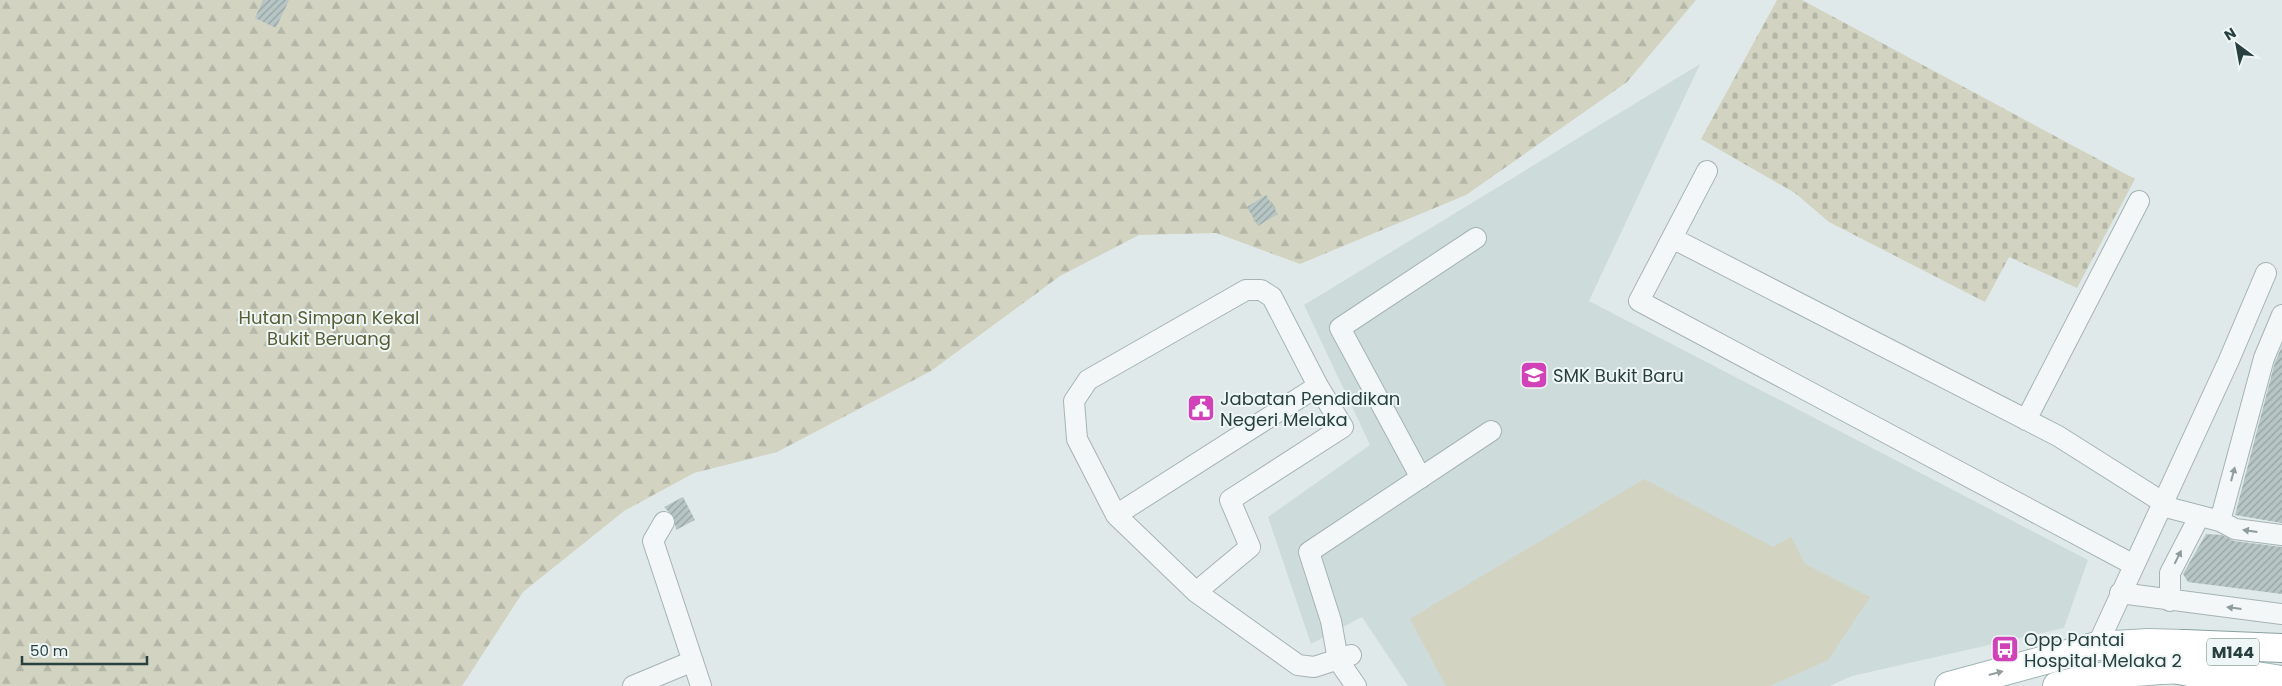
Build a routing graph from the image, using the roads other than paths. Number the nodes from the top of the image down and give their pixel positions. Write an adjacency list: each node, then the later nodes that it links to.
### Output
1 (1707, 171): 4 (street)
2 (2139, 202): 8 (street)
3 (1476, 238): 10 (street)
4 (1672, 238): 8 (street); 17 (street)
5 (2266, 272): 11 (street)
6 (2282, 315): 14 (street, one-way to 6)
7 (1318, 386): 12 (street); 12 (street); 18 (street)
8 (2026, 420): 11 (street)
9 (1491, 431): 10 (street)
10 (1421, 478): 25 (street)
11 (2163, 504): 13 (street); 17 (street)
12 (1116, 515): 18 (street)
13 (2199, 517): 14 (street); 20 (street, one-way to 13)
14 (2220, 521): 16 (street, one-way to 14)
15 (664, 522): 27 (street)
16 (2282, 535)
17 (2134, 565): 19 (street)
18 (1196, 592): 25 (street)
19 (2120, 593): 20 (street); 23 (street)
20 (2170, 601): 21 (street, one-way to 20)
21 (2282, 614)
22 (2184, 644): 23 (main road, M144); 24 (main road); 26 (main road, M144)
23 (2096, 646): 34 (main road, M144, one-way to 23)
24 (2282, 648)
25 (1344, 657): 32 (street); 33 (street)
26 (2282, 660)
27 (693, 661): 30 (street); 31 (street)
28 (2175, 670): 29 (main road, M144); 35 (main road, M144); 36 (main road)
29 (2282, 680)
30 (633, 686)
31 (701, 686)
32 (1356, 686)
33 (1371, 686)
34 (1949, 686)
35 (2057, 686)
36 (2254, 686)

